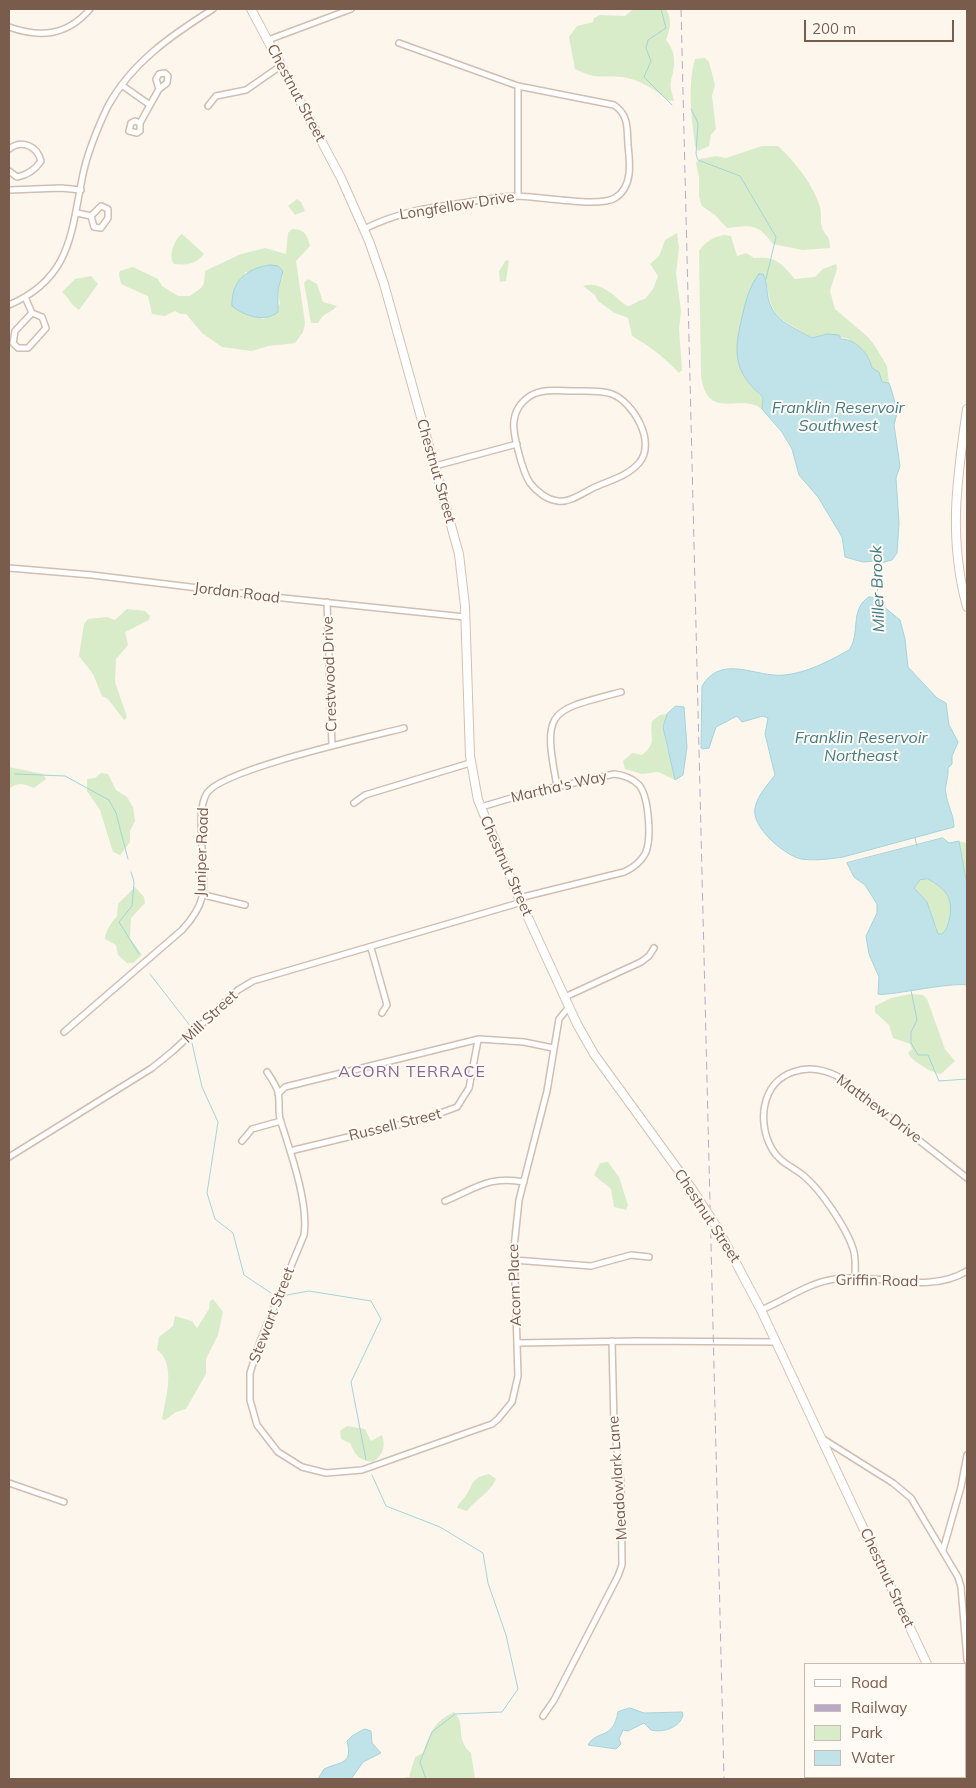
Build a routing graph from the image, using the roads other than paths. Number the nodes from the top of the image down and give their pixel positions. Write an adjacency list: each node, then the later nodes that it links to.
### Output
1 (90, 9): 5 (street)
2 (213, 9): 9 (street)
3 (251, 9): 6 (main road, Chestnut Street)
4 (351, 9): 6 (street)
5 (9, 27)
6 (268, 40): 8 (main road, Chestnut Street)
7 (399, 43): 10 (street, Longfellow Drive)
8 (282, 66): 13 (street); 24 (main road, Chestnut Street)
9 (123, 86): 12 (street); 20 (street)
10 (518, 86): 21 (street); 21 (street, Longfellow Drive)
11 (159, 89): 12 (street)
12 (150, 105): 14 (street)
13 (208, 106)
14 (140, 124)
15 (9, 149): 17 (street)
16 (9, 171): 17 (street)
17 (17, 176): 19 (street)
18 (9, 190): 19 (street)
19 (17, 190): 20 (street)
20 (81, 190): 22 (street)
21 (518, 196): 24 (street, Longfellow Drive)
22 (77, 213): 23 (street); 25 (street)
23 (91, 216): 23 (street)
24 (364, 229): 30 (main road, Chestnut Street)
25 (25, 297): 26 (street); 27 (street)
26 (9, 305)
27 (32, 313): 27 (street)
28 (967, 409): 33 (main road)
29 (517, 444): 29 (street); 30 (street)
30 (435, 466): 34 (main road, Chestnut Street)
31 (9, 568): 32 (street, Jordan Road)
32 (327, 602): 34 (street, Jordan Road); 37 (street, Crestwood Drive)
33 (967, 607)
34 (465, 617): 38 (main road, Chestnut Street)
35 (621, 692): 39 (street)
36 (404, 728): 37 (street, Juniper Road)
37 (332, 745): 42 (street, Juniper Road)
38 (470, 763): 40 (street); 41 (main road, Chestnut Street)
39 (557, 786): 41 (street, Martha's Way); 43 (street, Martha's Way)
40 (354, 803)
41 (481, 807): 43 (main road, Chestnut Street)
42 (204, 894): 44 (street); 50 (street, Juniper Road)
43 (521, 900): 45 (street, Mill Street); 47 (main road, Chestnut Street)
44 (245, 905)
45 (371, 948): 49 (street); 58 (street, Mill Street)
46 (654, 948): 47 (street)
47 (565, 997): 48 (main road, Chestnut Street)
48 (569, 1007): 52 (street, Acorn Place); 66 (main road, Chestnut Street, bridge)
49 (382, 1013)
50 (64, 1032)
51 (478, 1040): 52 (street); 54 (street); 57 (street, Russell Street)
52 (553, 1048): 60 (street, Acorn Place)
53 (268, 1072): 54 (street, Stewart Street)
54 (278, 1094): 55 (street, Stewart Street)
55 (281, 1121): 56 (street); 57 (street, Stewart Street)
56 (242, 1141)
57 (290, 1151): 69 (street, Stewart Street)
58 (9, 1157)
59 (967, 1178): 65 (street, Matthew Drive)
60 (524, 1182): 61 (street); 63 (street, Acorn Place)
61 (445, 1201)
62 (649, 1257): 63 (street)
63 (514, 1260): 69 (street, Acorn Place)
64 (967, 1271): 65 (street, Griffin Road)
65 (855, 1279): 66 (street, Griffin Road)
66 (762, 1310): 68 (main road, Chestnut Street)
67 (612, 1341): 68 (street, Acorn Place); 69 (street, Acorn Place); 77 (street, Meadowlark Lane)
68 (776, 1342): 70 (main road, Chestnut Street)
69 (517, 1343)
70 (820, 1437): 74 (street); 76 (main road, Chestnut Street)
71 (967, 1456): 74 (street)
72 (9, 1483): 73 (street)
73 (64, 1502)
74 (943, 1550): 75 (street)
75 (967, 1660)
76 (927, 1663)
77 (543, 1716)
78 (966, 1760): 79 (main road)
79 (967, 1774)

